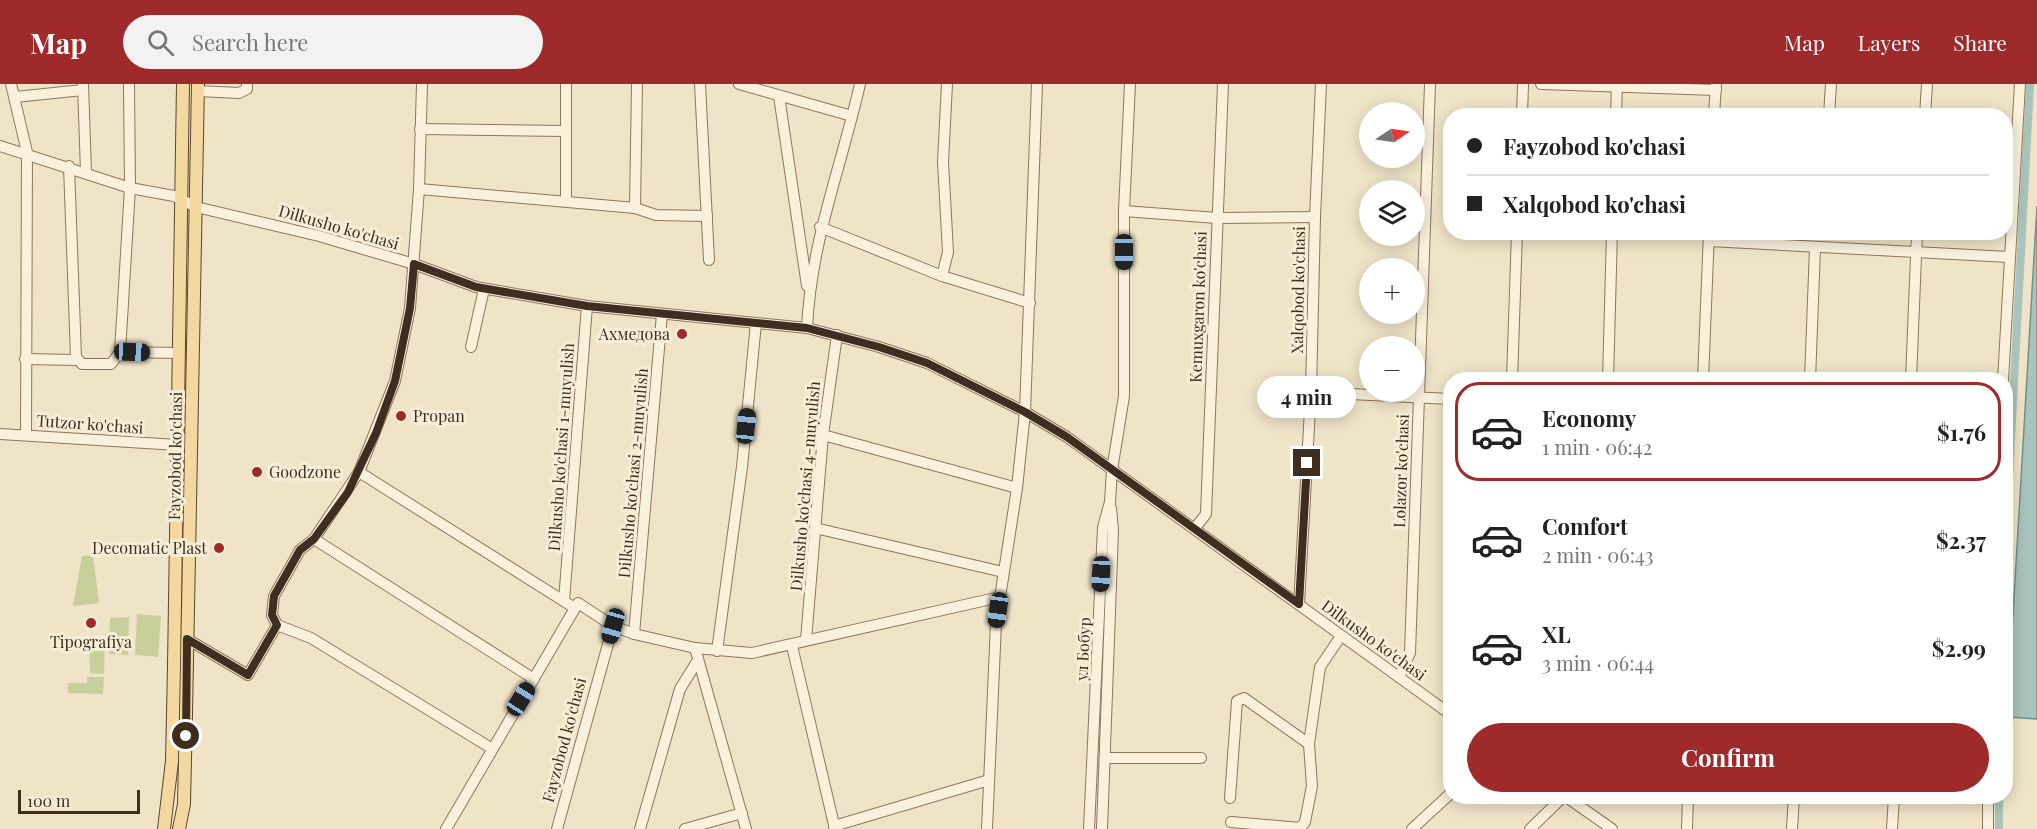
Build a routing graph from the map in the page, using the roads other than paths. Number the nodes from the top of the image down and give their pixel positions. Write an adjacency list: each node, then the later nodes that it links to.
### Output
1 (11, 84): 27 (street)
2 (129, 84): 40 (street)
3 (183, 84): 43 (main road, Fayzobod ko'chasi)
4 (247, 84): 25 (street)
5 (422, 84): 34 (street)
6 (566, 84): 35 (street)
7 (638, 84): 46 (street)
8 (700, 84): 48 (street)
9 (740, 84): 26 (street)
10 (860, 84): 33 (street)
11 (947, 84): 63 (street)
12 (1037, 84): 66 (street)
13 (1130, 84): 47 (street, ул Бобур)
14 (1223, 84): 50 (street, Kemuxgaron ko'chasi)
15 (1321, 84): 49 (street, Xalqobod ko'chasi)
16 (1430, 84): 72 (street, Lolazor ko'chasi)
17 (1523, 84): 28 (street)
18 (1541, 84): 22 (street)
19 (1831, 84): 31 (street)
20 (1927, 84): 32 (street)
21 (2020, 84): 42 (street)
22 (1617, 86): 24 (street); 29 (street)
23 (83, 87): 27 (street); 39 (street)
24 (1716, 87): 30 (street)
25 (198, 88): 45 (main road, Fayzobod ko'chasi)
26 (779, 96): 33 (street); 65 (street)
27 (15, 98): 37 (street)
28 (1522, 108)
29 (1616, 108)
30 (1715, 108)
31 (1830, 108)
32 (1926, 108)
33 (852, 116): 51 (street)
34 (420, 129): 35 (street); 41 (street)
35 (565, 131): 44 (street)
36 (0, 146): 37 (street, Dilkusho ko'chasi)
37 (27, 152): 38 (street, Dilkusho ko'chasi); 76 (street)
38 (69, 166): 39 (street, Dilkusho ko'chasi); 77 (street)
39 (86, 172): 40 (street, Dilkusho ko'chasi)
40 (130, 188): 43 (street, Dilkusho ko'chasi); 74 (street)
41 (419, 189): 44 (street); 62 (street)
42 (2013, 194)
43 (181, 200): 45 (street, Dilkusho ko'chasi); 75 (main road, Fayzobod ko'chasi)
44 (566, 201): 46 (street)
45 (196, 207): 62 (street, Dilkusho ko'chasi); 109 (main road, Fayzobod ko'chasi)
46 (635, 208): 48 (street)
47 (1124, 211): 50 (street); 94 (street, ул Бобур)
48 (707, 216): 61 (street)
49 (1315, 217): 50 (street); 84 (street, Xalqobod ko'chasi)
50 (1217, 218): 99 (street, Kemuxgaron ko'chasi)
51 (820, 227): 63 (street); 65 (street)
52 (1518, 240): 78 (street)
53 (1612, 240): 79 (street)
54 (1709, 240): 80 (street)
55 (1738, 240): 58 (street)
56 (1917, 240): 59 (street)
57 (2010, 240): 60 (street)
58 (1815, 248): 59 (street); 81 (street)
59 (1916, 252): 60 (street); 82 (street)
60 (2009, 257): 83 (street)
61 (709, 260)
62 (414, 264): 64 (street, Dilkusho ko'chasi); 95 (street)
63 (942, 276): 66 (street)
64 (484, 289): 67 (street, Dilkusho ko'chasi); 73 (street)
65 (809, 296): 70 (street)
66 (1030, 303): 89 (street)
67 (587, 306): 68 (street, Dilkusho ko'chasi); 103 (street, Dilkusho ko'chasi 1-muyulish)
68 (662, 314): 69 (street, Dilkusho ko'chasi); 107 (street, Dilkusho ko'chasi 2-muyulish)
69 (756, 323): 70 (street, Dilkusho ko'chasi); 113 (street)
70 (807, 328): 71 (street, Dilkusho ko'chasi)
71 (837, 335): 89 (street, Dilkusho ko'chasi); 92 (street, Dilkusho ko'chasi 4-muyulish)
72 (1420, 336)
73 (471, 347)
74 (120, 352): 75 (street); 77 (street)
75 (178, 352): 93 (main road, Fayzobod ko'chasi)
76 (25, 359): 77 (street); 91 (street)
77 (77, 360)
78 (1512, 372)
79 (1608, 372)
80 (1703, 372)
81 (1810, 372)
82 (1911, 372)
83 (2003, 372)
84 (1311, 392): 85 (street); 104 (street, Xalqobod ko'chasi)
85 (1359, 394)
86 (1425, 397): 87 (street)
87 (1443, 399)
88 (1418, 402): 115 (street, Lolazor ko'chasi)
89 (1025, 412): 94 (street, Dilkusho ko'chasi); 96 (street)
90 (0, 434): 91 (street, Tutzor ko'chasi)
91 (26, 435): 93 (street, Tutzor ko'chasi)
92 (823, 435): 96 (street); 98 (street, Dilkusho ko'chasi 4-muyulish)
93 (177, 445): 136 (main road, Fayzobod ko'chasi)
94 (1112, 470): 97 (street, ул Бобур); 99 (street, Dilkusho ko'chasi)
95 (359, 472): 100 (street); 103 (street)
96 (1017, 488): 101 (street)
97 (1110, 502): 120 (street); 143 (street, ул Бобур)
98 (815, 528): 101 (street); 110 (street, Dilkusho ko'chasi 4-muyulish)
99 (1195, 528): 104 (street, Dilkusho ko'chasi)
100 (314, 539): 105 (street); 116 (street)
101 (1003, 572): 102 (street)
102 (1000, 597): 110 (street); 122 (street)
103 (568, 600): 106 (street); 116 (street)
104 (1299, 604): 108 (street, Dilkusho ko'chasi)
105 (277, 625): 109 (street); 119 (street)
106 (613, 626): 107 (street); 138 (street, Fayzobod ko'chasi)
107 (634, 634): 112 (street)
108 (1341, 636): 115 (street, Dilkusho ko'chasi); 118 (street)
109 (187, 639): 133 (main road, Fayzobod ko'chasi)
110 (806, 640): 111 (street)
111 (792, 646): 113 (street); 134 (street)
112 (694, 648): 113 (street); 114 (street)
113 (717, 651)
114 (698, 660): 131 (street); 139 (street)
115 (1399, 677): 117 (street, Dilkusho ko'chasi)
116 (534, 679): 119 (street)
117 (1443, 709)
118 (1309, 744): 123 (street); 135 (street)
119 (491, 748): 137 (street)
120 (1105, 758): 121 (street); 144 (street)
121 (1201, 758)
122 (989, 780): 134 (street); 142 (street)
123 (1230, 798)
124 (1443, 800): 145 (street)
125 (1557, 804): 146 (street)
126 (1576, 804): 147 (street)
127 (1688, 804): 148 (street)
128 (1794, 804): 149 (street)
129 (1893, 804): 150 (street)
130 (1988, 804): 151 (street)
131 (742, 813): 140 (street); 141 (street)
132 (1231, 822): 135 (street)
133 (182, 825)
134 (835, 828)
135 (1301, 828)
136 (164, 829)
137 (446, 829)
138 (556, 829)
139 (640, 829)
140 (685, 829)
141 (746, 829)
142 (987, 829)
143 (1089, 829)
144 (1102, 829)
145 (1412, 829)
146 (1530, 829)
147 (1612, 829)
148 (1687, 829)
149 (1792, 829)
150 (1892, 829)
151 (1988, 829)

